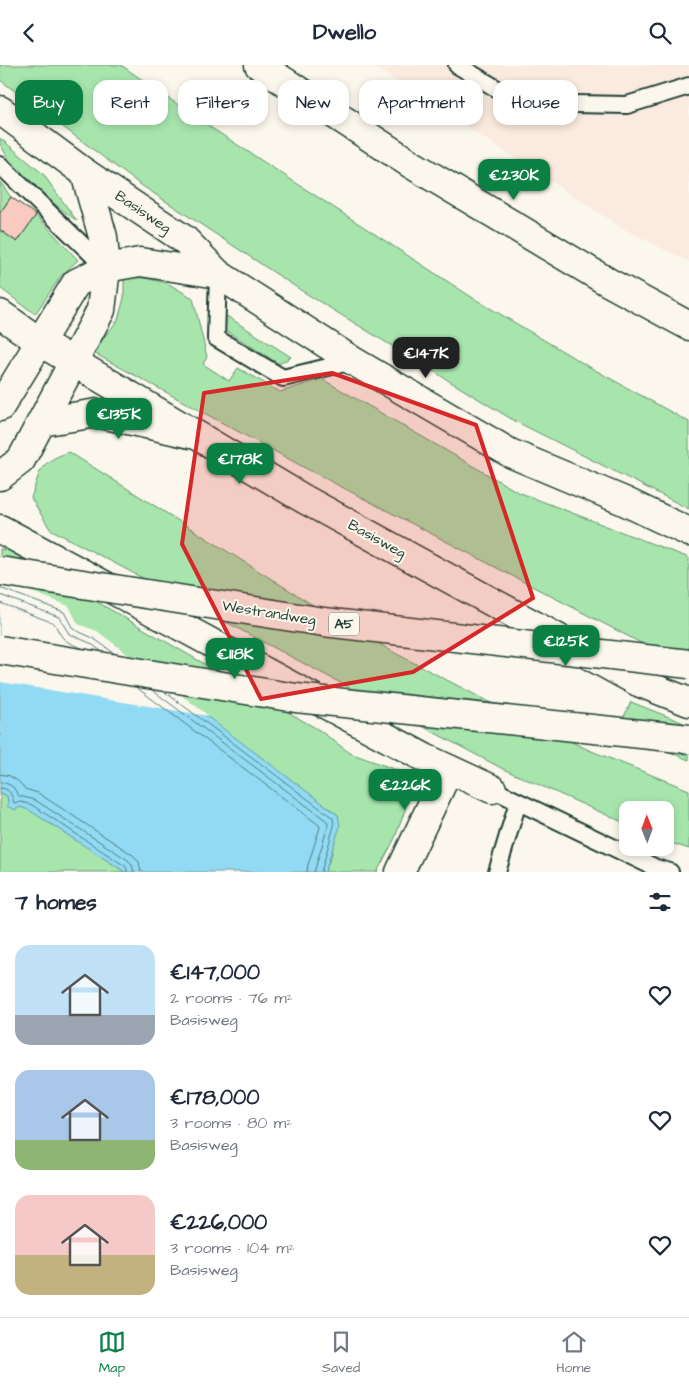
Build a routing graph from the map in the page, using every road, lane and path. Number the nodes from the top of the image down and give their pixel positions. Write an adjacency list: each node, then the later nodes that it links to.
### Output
1 (259, 65): 10 (main road)
2 (457, 65): 3 (lane)
3 (689, 86)
4 (0, 110): 6 (main road, Basisweg)
5 (0, 165): 7 (lane)
6 (85, 173): 7 (main road, Basisweg); 8 (main road, Basisweg)
7 (106, 268): 8 (main road, Basisweg); 11 (main road, Basisweg); 12 (main road, Basisweg)
8 (218, 274): 13 (main road, Basisweg); 13 (lane)
9 (0, 314): 11 (main road, Basisweg)
10 (689, 326)
11 (40, 341): 12 (main road, Basisweg); 14 (main road, Basisweg)
12 (74, 361): 15 (main road, Basisweg); 16 (main road, Basisweg)
13 (353, 361): 19 (main road, Basisweg)
14 (0, 407)
15 (41, 422): 16 (main road); 17 (main road, Basisweg)
16 (199, 436): 23 (main road, Basisweg)
17 (0, 476)
18 (0, 529): 25 (main road)
19 (689, 532)
20 (0, 571): 22 (main road, Westrandweg / A5, bridge)
21 (0, 650): 24 (main road, bridge)
22 (689, 665)
23 (689, 703)
24 (689, 739)
25 (449, 769): 26 (main road); 28 (main road)
26 (492, 789): 27 (lane)
27 (518, 802): 29 (lane); 30 (lane)
28 (400, 872)
29 (497, 872)
30 (670, 872)

